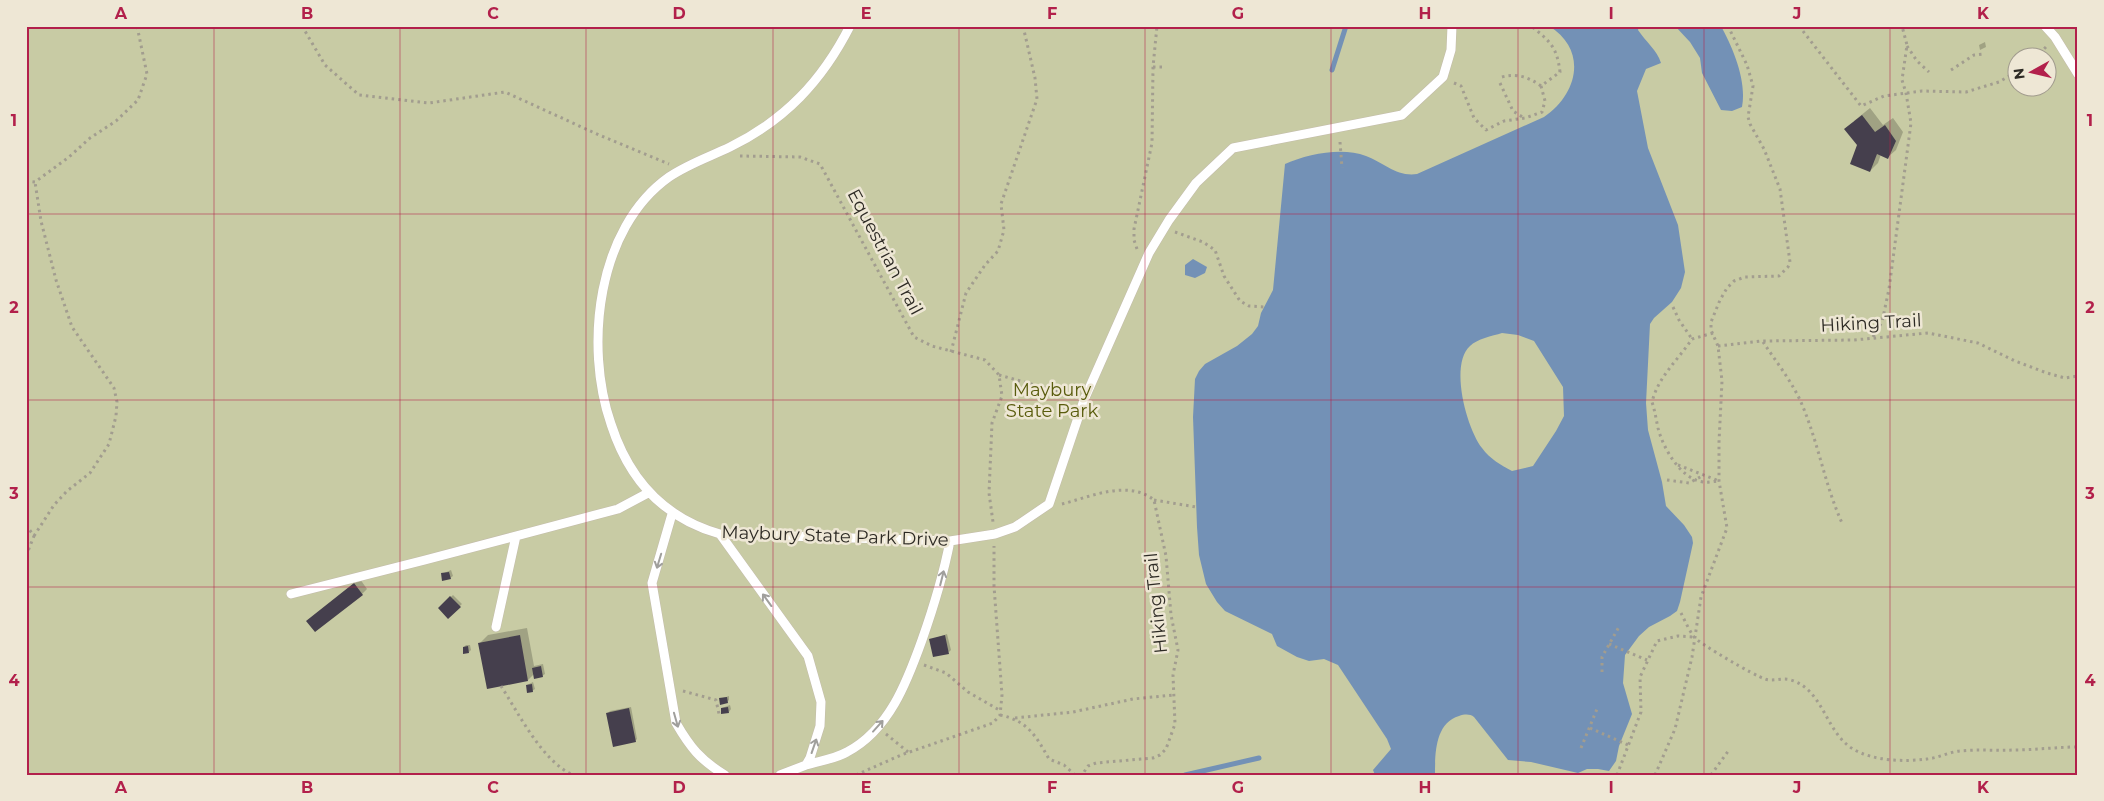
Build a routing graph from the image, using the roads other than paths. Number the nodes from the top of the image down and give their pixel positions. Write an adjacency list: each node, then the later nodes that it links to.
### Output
1 (850, 26): 5 (lane, Maybury State Park Drive)
2 (1452, 26): 9 (lane, Maybury State Park Drive)
3 (2045, 26): 4 (lane)
4 (2078, 74)
5 (648, 493): 6 (lane, Maybury State Park Drive); 8 (lane)
6 (672, 514): 7 (lane, Maybury State Park Drive); 13 (lane, one-way to 13)
7 (720, 534): 9 (lane, Maybury State Park Drive); 12 (lane, one-way to 7)
8 (516, 536): 10 (lane); 11 (lane)
9 (950, 541): 12 (lane, one-way to 9)
10 (291, 594)
11 (496, 627)
12 (806, 765): 14 (lane)
13 (725, 775)
14 (780, 775)

